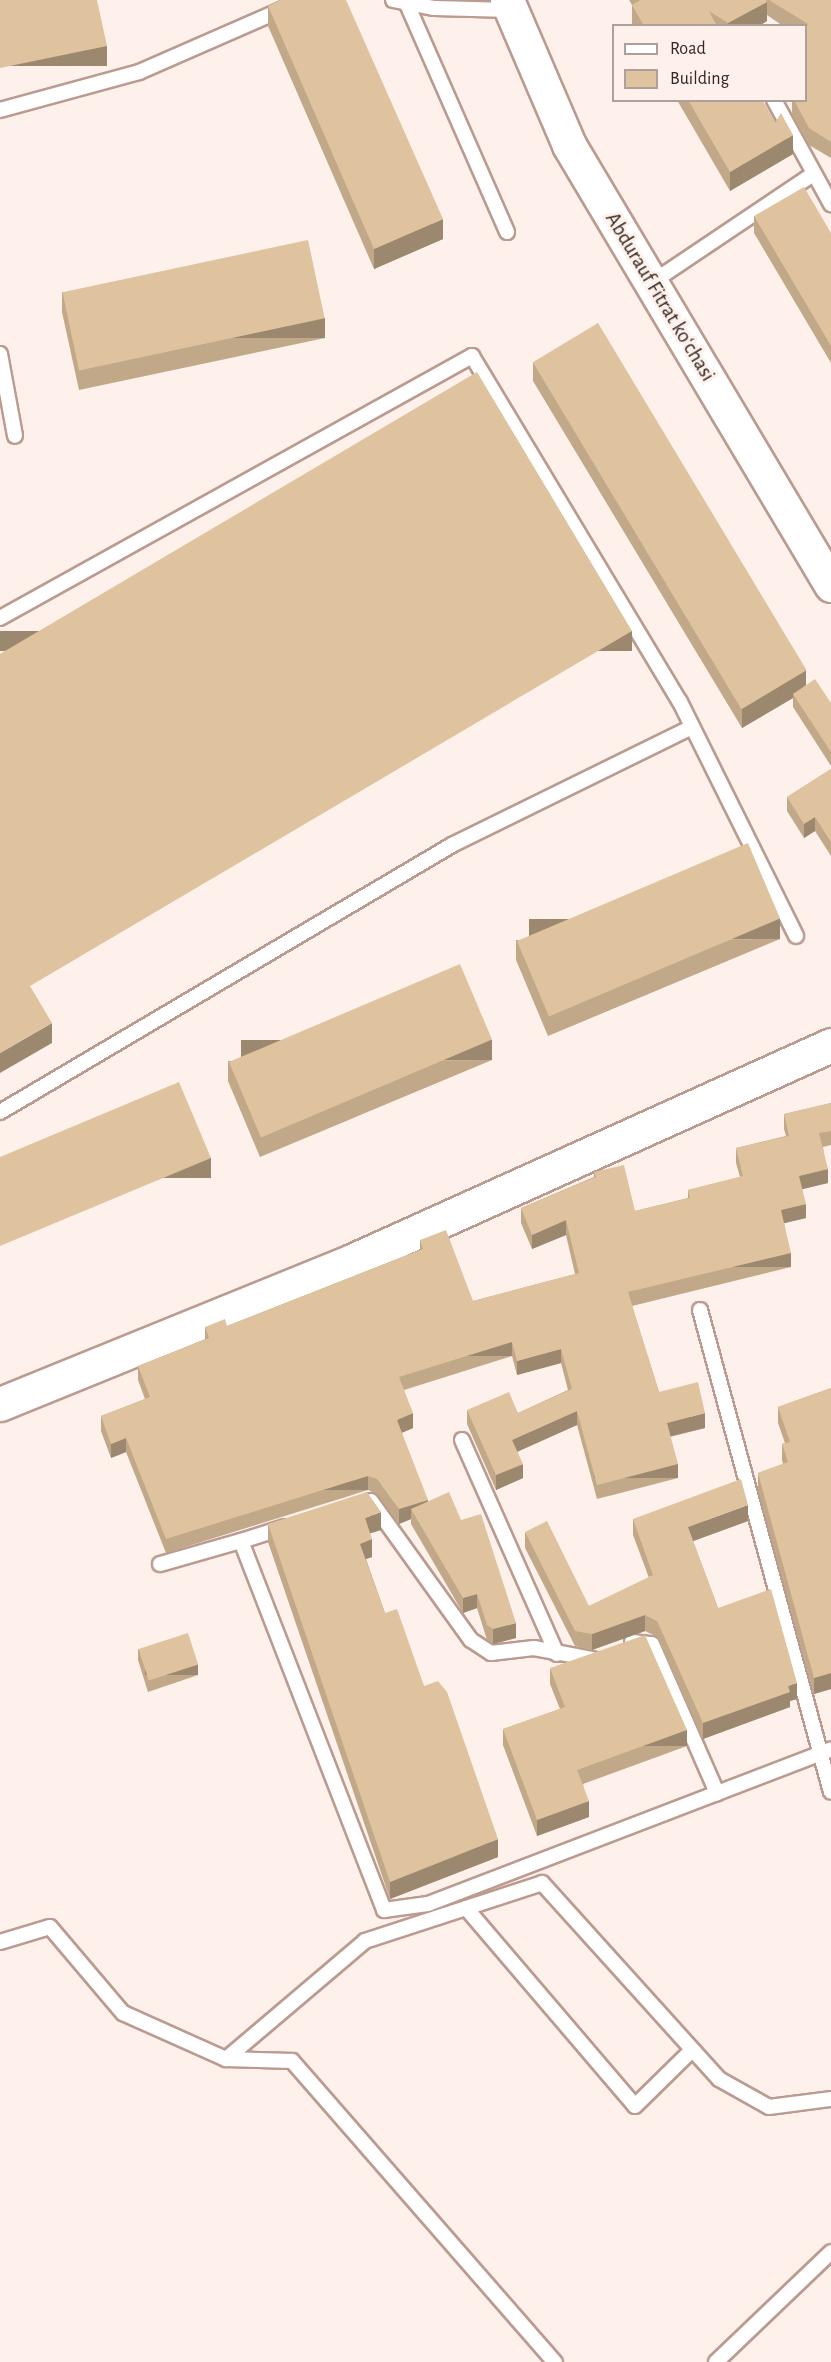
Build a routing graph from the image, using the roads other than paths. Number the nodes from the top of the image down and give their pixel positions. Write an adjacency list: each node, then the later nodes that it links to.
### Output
1 (304, 0): 6 (lane)
2 (393, 0): 3 (lane)
3 (407, 4): 4 (lane); 9 (lane)
4 (509, 5): 10 (street, Abdurauf Fitrat koʻchasi)
5 (775, 102): 7 (lane)
6 (0, 110)
7 (813, 174): 8 (lane); 10 (lane)
8 (831, 204)
9 (507, 232)
10 (651, 283): 13 (street, Abdurauf Fitrat koʻchasi)
11 (0, 354): 12 (lane)
12 (15, 436)
13 (831, 585)
14 (0, 618): 15 (lane)
15 (690, 728): 16 (lane); 18 (lane)
16 (796, 936)
17 (831, 1046): 20 (street)
18 (0, 1112)
19 (700, 1310): 27 (lane)
20 (0, 1404)
21 (462, 1440): 26 (lane)
22 (359, 1503): 26 (lane)
23 (305, 1520): 24 (lane)
24 (241, 1541): 25 (lane); 29 (lane)
25 (160, 1564)
26 (556, 1654): 29 (lane)
27 (828, 1750): 28 (lane); 29 (lane)
28 (831, 1791)
29 (717, 1793)
30 (466, 1908): 32 (lane); 32 (lane); 33 (lane)
31 (0, 1942): 33 (lane)
32 (692, 2050): 34 (lane)
33 (226, 2059): 36 (lane)
34 (831, 2099)
35 (831, 2252): 37 (lane)
36 (555, 2362)
37 (716, 2362)

